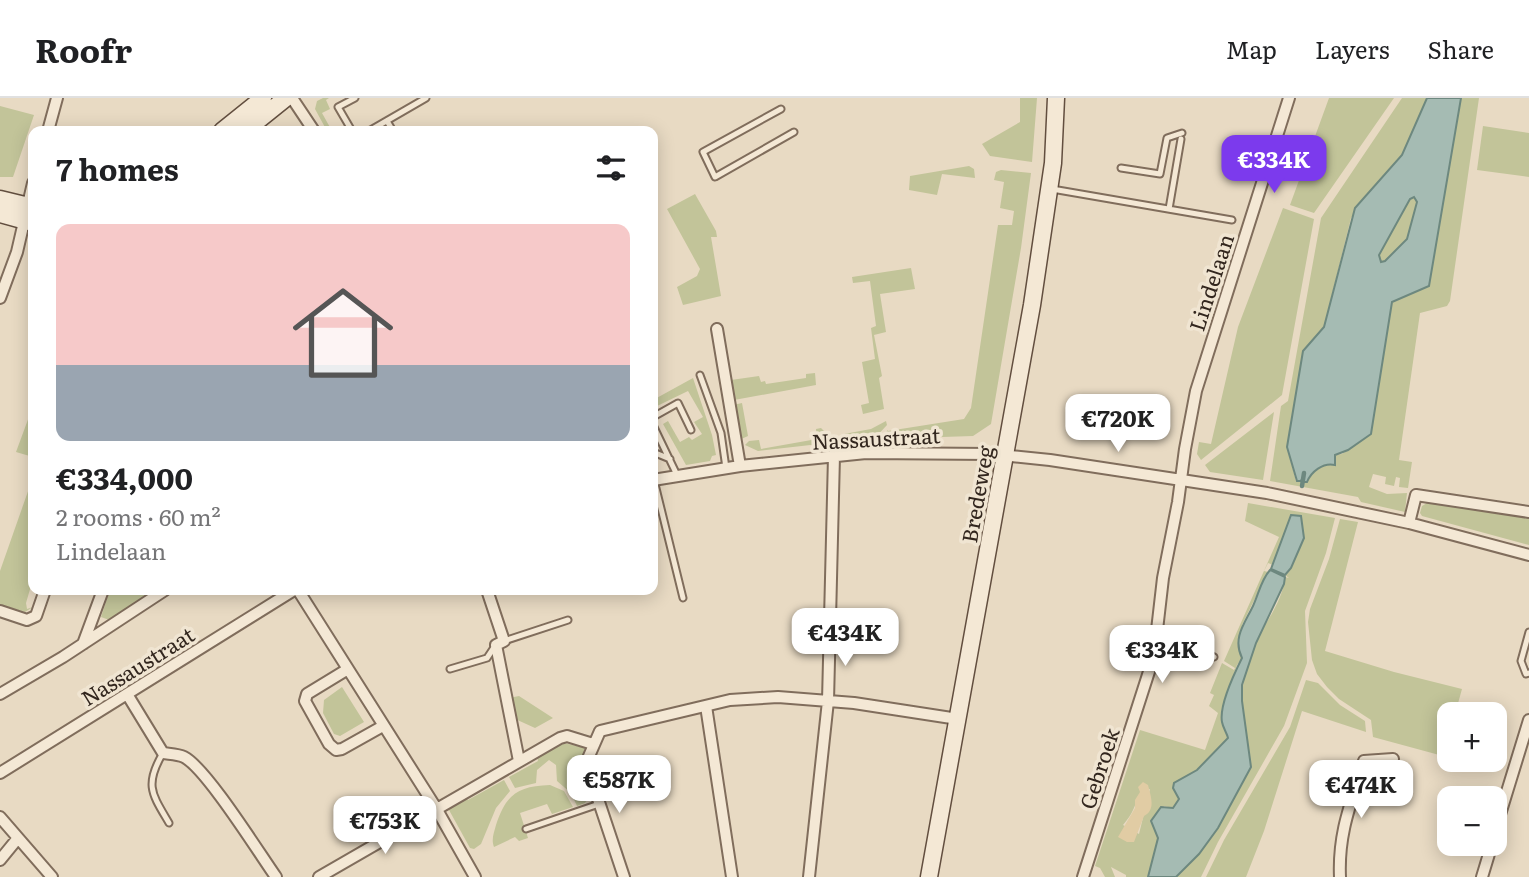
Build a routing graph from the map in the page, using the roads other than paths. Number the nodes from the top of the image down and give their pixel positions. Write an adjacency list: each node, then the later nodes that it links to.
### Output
1 (57, 98): 13 (street)
2 (263, 98): 14 (street)
3 (286, 98): 15 (street)
4 (292, 98): 16 (street)
5 (355, 98): 17 (lane)
6 (426, 98): 12 (lane)
7 (1056, 98): 11 (street, Bredeweg)
8 (1062, 98): 11 (street, Bredeweg)
9 (1289, 98): 44 (street, Lindelaan)
10 (781, 108): 20 (lane)
11 (1057, 118): 22 (street, Bredeweg)
12 (387, 121): 18 (lane); 19 (lane)
13 (49, 126)
14 (228, 126)
15 (251, 126)
16 (311, 126)
17 (349, 126)
18 (378, 126)
19 (390, 126)
20 (794, 132)
21 (1121, 168): 24 (lane)
22 (1049, 188): 24 (lane); 37 (street, Bredeweg)
23 (0, 199): 26 (street)
24 (1170, 209): 28 (lane)
25 (0, 214): 27 (street)
26 (28, 214)
27 (28, 215)
28 (1231, 220)
29 (28, 221): 30 (street)
30 (0, 298)
31 (717, 328): 40 (street)
32 (700, 375): 41 (lane)
33 (658, 414): 34 (lane)
34 (691, 430)
35 (658, 435): 39 (lane)
36 (658, 454): 39 (lane)
37 (1004, 455): 38 (street, Nassaustraat); 44 (street, Nassaustraat); 70 (street, Bredeweg)
38 (834, 456): 40 (street, Nassaustraat); 68 (street)
39 (670, 459): 42 (lane)
40 (740, 466): 41 (street, Nassaustraat)
41 (726, 468): 42 (street, Nassaustraat)
42 (677, 475): 43 (street, Nassaustraat)
43 (658, 479)
44 (1181, 480): 47 (street, Nassaustraat); 58 (street, Gebroek)
45 (658, 500): 55 (lane)
46 (1529, 512): 47 (street)
47 (1409, 523): 48 (street, Nassaustraat)
48 (1529, 555)
49 (43, 595): 56 (street)
50 (101, 595): 61 (street)
51 (157, 595): 61 (street)
52 (288, 595): 67 (street, Nassaustraat)
53 (299, 595): 63 (street)
54 (488, 595): 60 (street)
55 (683, 598)
56 (0, 611)
57 (568, 620): 60 (lane)
58 (1158, 630): 62 (lane); 95 (street, Gebroek)
59 (1529, 632): 65 (lane)
60 (500, 643): 64 (lane); 76 (street)
61 (83, 644): 66 (street)
62 (1214, 657)
63 (348, 669): 72 (street); 72 (street)
64 (450, 669)
65 (1529, 673)
66 (0, 694)
67 (127, 694): 74 (street); 77 (street, Nassaustraat)
68 (828, 701): 69 (street); 70 (street); 93 (street)
69 (706, 706): 73 (street); 92 (street)
70 (958, 719): 94 (street, Bredeweg)
71 (1529, 720): 78 (street)
72 (383, 726): 80 (street)
73 (593, 744): 76 (street); 79 (street)
74 (163, 753): 82 (lane); 88 (street)
75 (1394, 759): 96 (street)
76 (519, 761): 80 (street)
77 (0, 773)
78 (1507, 792)
79 (599, 804): 83 (lane); 91 (street)
80 (436, 808): 89 (street); 90 (street)
81 (0, 817): 84 (street)
82 (169, 823)
83 (526, 829)
84 (18, 838): 86 (street); 87 (street)
85 (1488, 856): 97 (street)
86 (0, 860)
87 (52, 877)
88 (276, 877)
89 (319, 877)
90 (475, 877)
91 (624, 877)
92 (732, 877)
93 (809, 877)
94 (929, 877)
95 (1083, 877)
96 (1340, 877)
97 (1482, 877)

